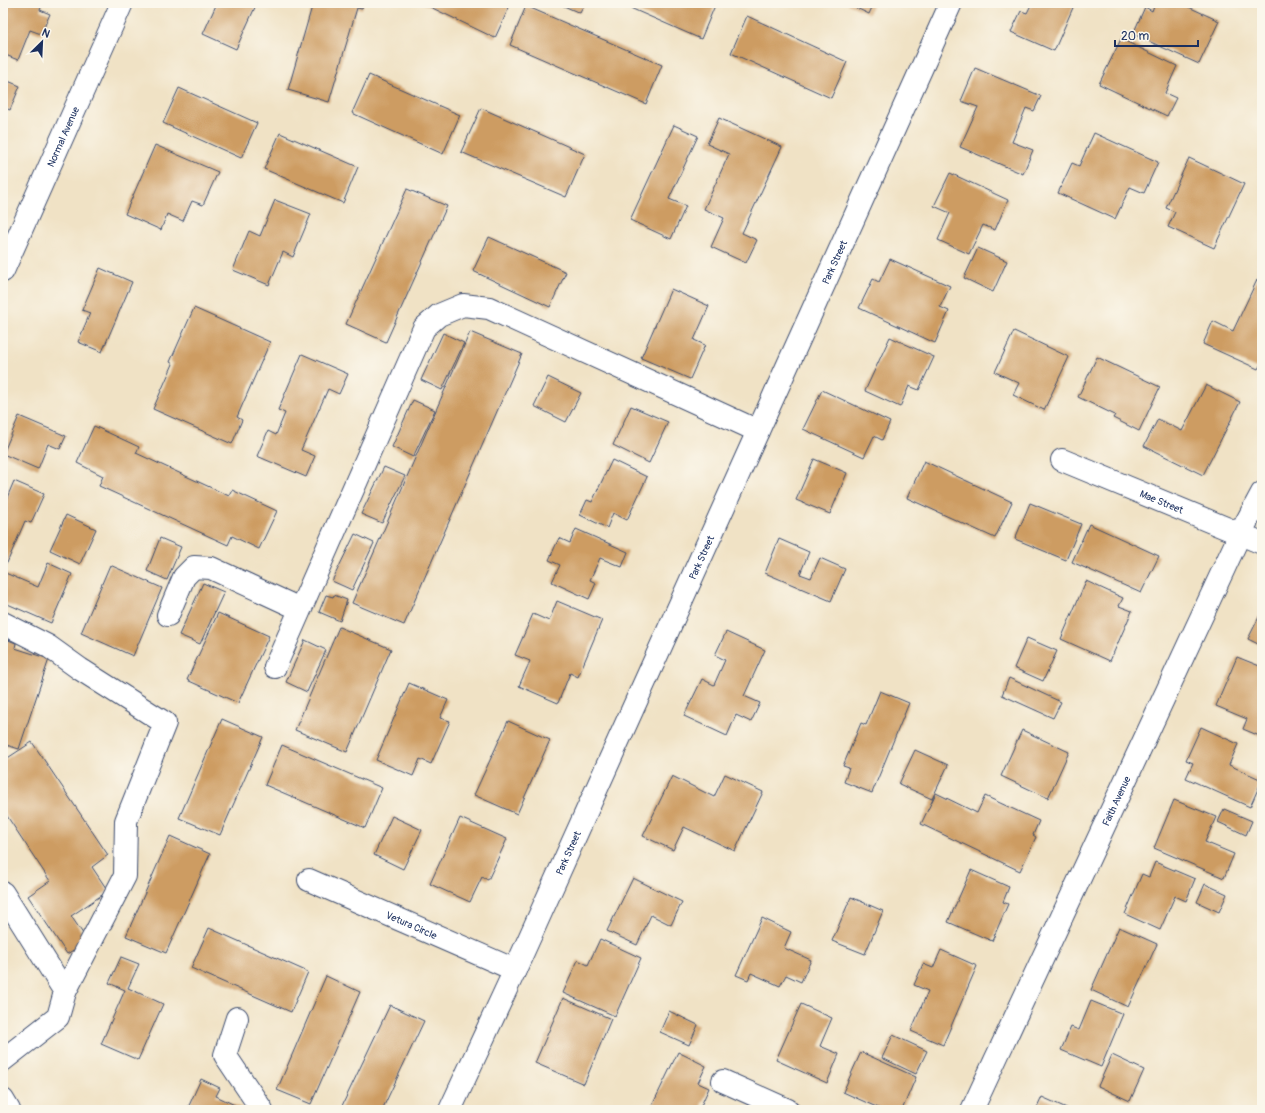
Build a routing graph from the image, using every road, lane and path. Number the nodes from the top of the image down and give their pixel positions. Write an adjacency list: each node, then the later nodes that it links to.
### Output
1 (122, 3): 3 (street, Normal Avenue)
2 (951, 3): 4 (street, Park Street)
3 (3, 270)
4 (758, 431): 9 (street); 15 (street, Park Street)
5 (1062, 460): 7 (street, Mae Street)
6 (1262, 492): 7 (street, Faith Avenue)
7 (1240, 534): 8 (street, Mae Street); 25 (street, Faith Avenue)
8 (1262, 543)
9 (300, 609): 10 (street); 12 (street)
10 (168, 615)
11 (3, 623): 16 (street)
12 (274, 667)
13 (308, 880): 15 (street, Vetura Circle)
14 (3, 893): 16 (street)
15 (515, 970): 23 (street, Park Street)
16 (65, 992): 18 (street)
17 (237, 1018): 22 (street)
18 (3, 1060)
19 (723, 1081): 24 (street)
20 (3, 1100): 21 (street)
21 (9, 1110)
22 (262, 1110)
23 (450, 1110)
24 (788, 1110)
25 (972, 1110)

